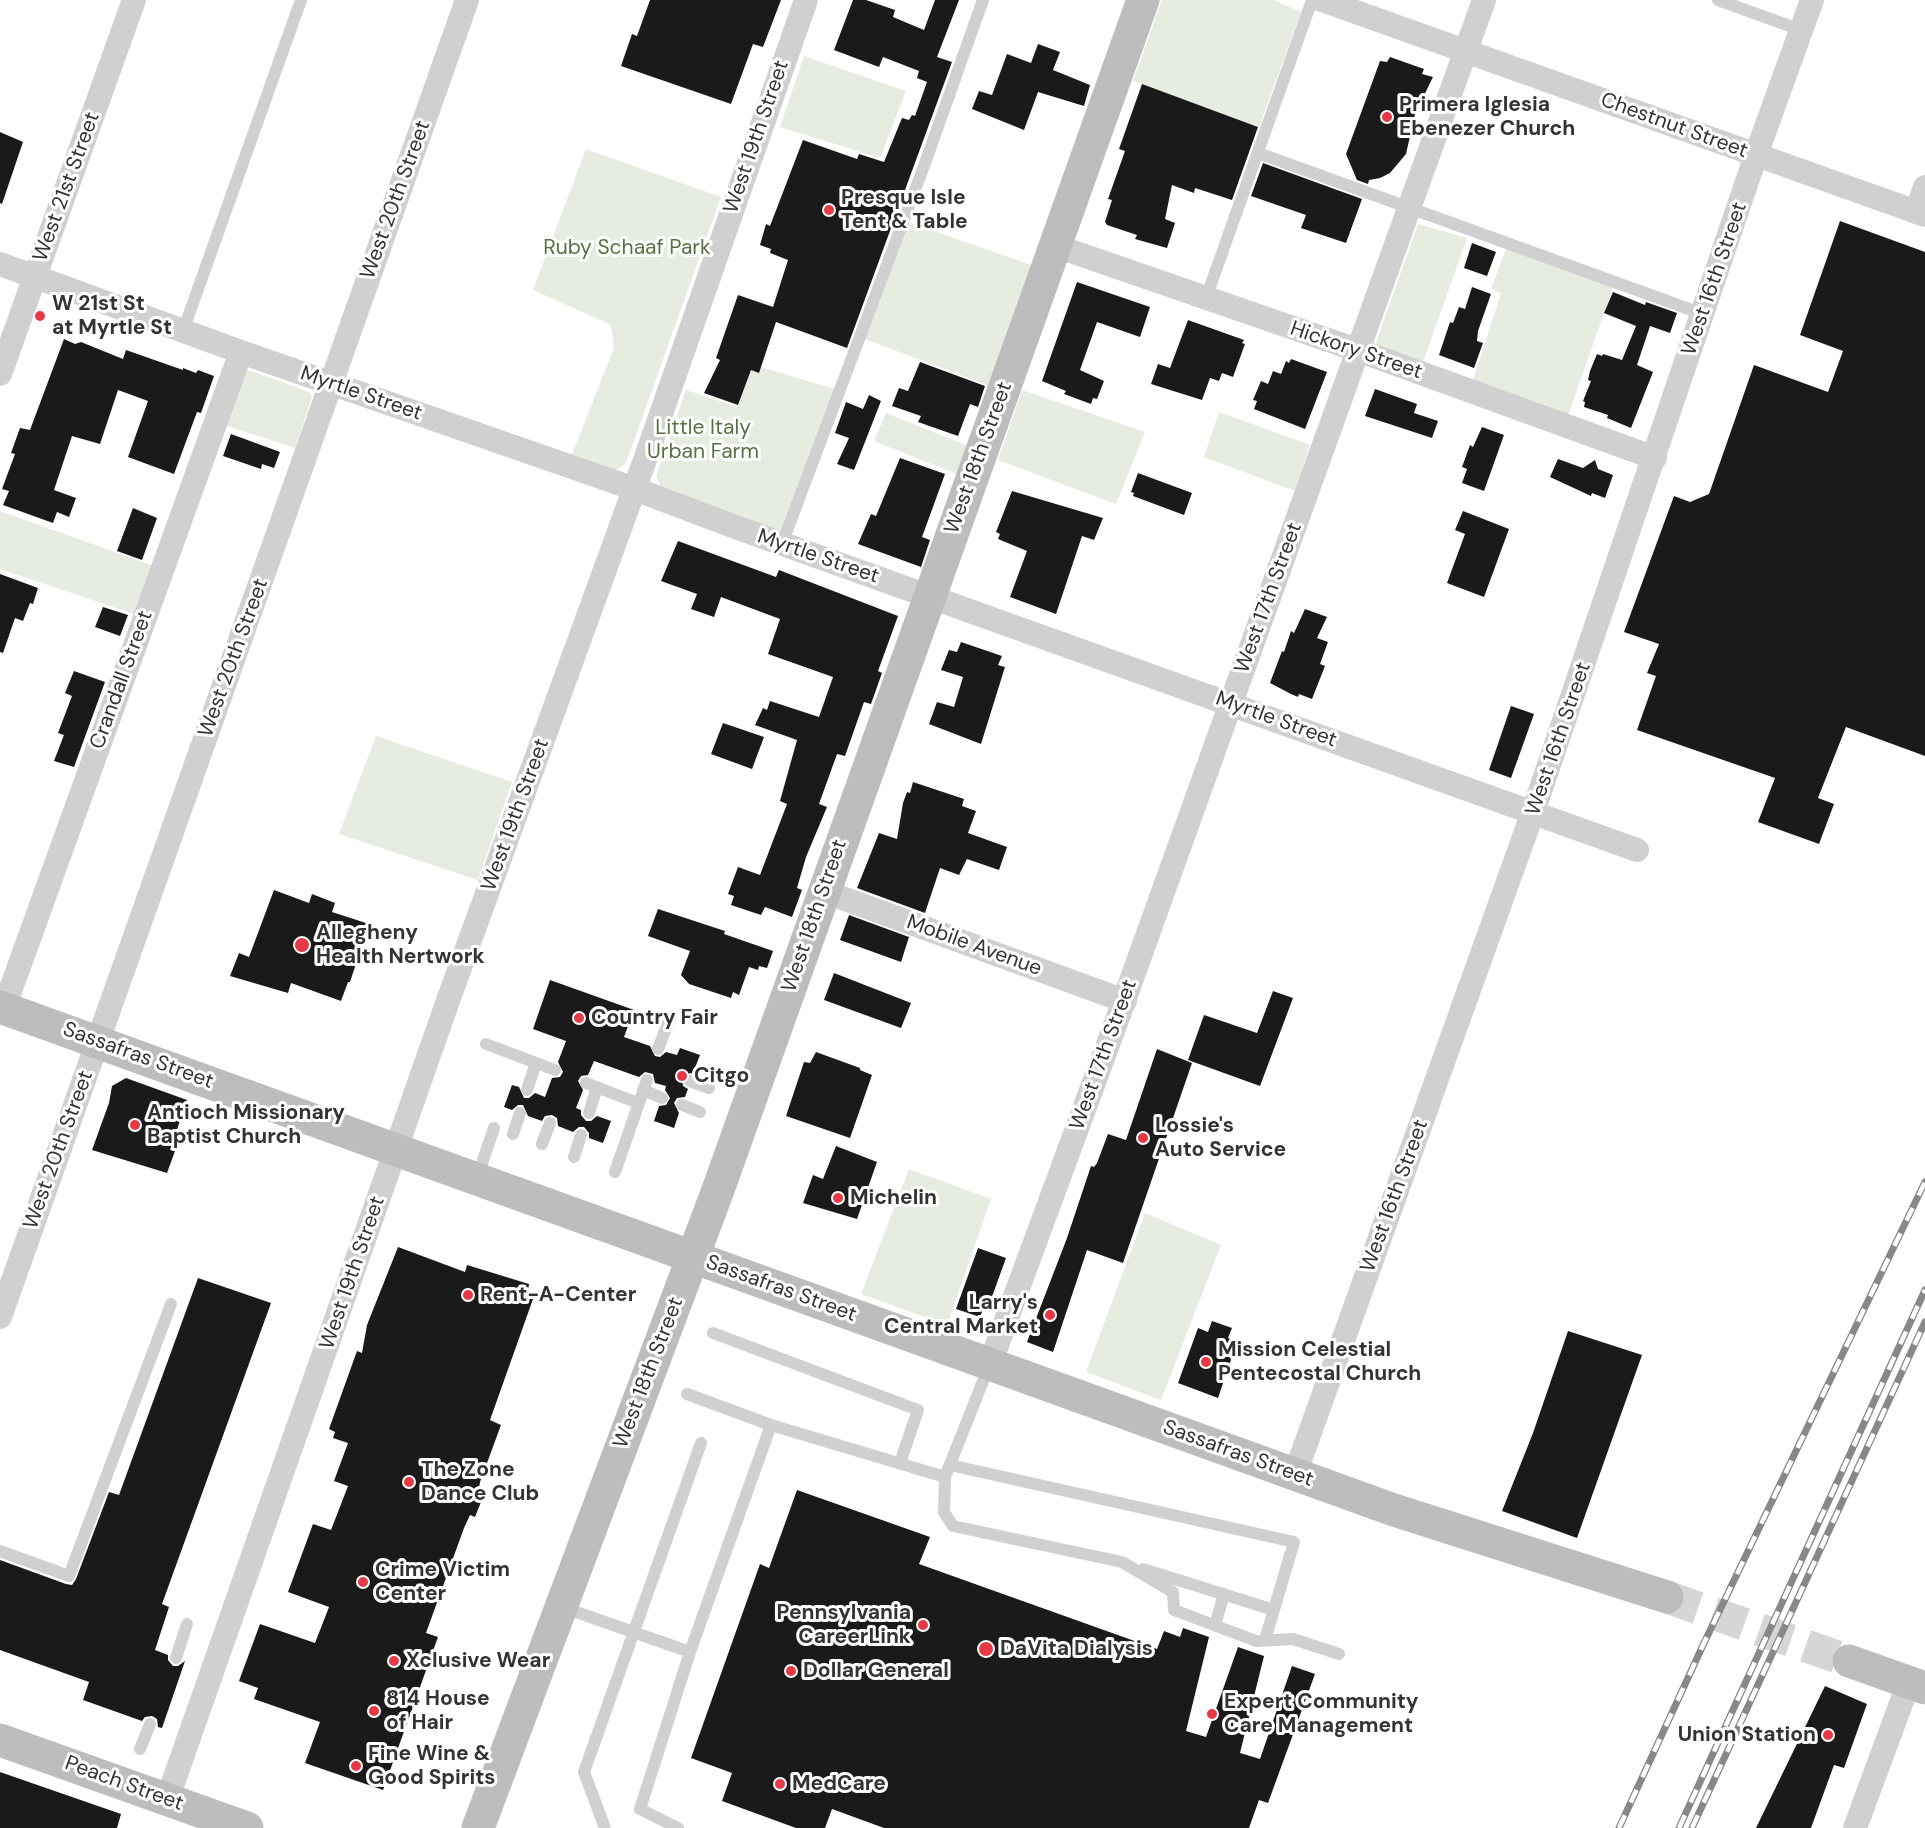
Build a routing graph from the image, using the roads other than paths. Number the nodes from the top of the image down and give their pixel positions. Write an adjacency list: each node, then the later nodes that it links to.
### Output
1 (134, 0): 21 (street, West 21st Street)
2 (301, 0): 24 (lane)
3 (467, 0): 28 (street, West 20th Street)
4 (806, 0): 30 (street, West 19th Street)
5 (983, 0): 31 (lane)
6 (1143, 0): 19 (main road, West 18th Street)
7 (1312, 0): 14 (lane)
8 (1322, 0): 13 (street, Chestnut Street)
9 (1484, 0): 13 (street, West 17th Street)
10 (1718, 0): 12 (lane)
11 (1812, 0): 12 (street, West 16th Street)
12 (1802, 30): 15 (street, West 16th Street)
13 (1466, 51): 15 (street, Chestnut Street); 17 (street, West 17th Street)
14 (1258, 153): 17 (lane); 22 (lane)
15 (1756, 155): 18 (street, Chestnut Street); 23 (street, West 16th Street)
16 (1925, 187): 18 (street)
17 (1410, 207): 23 (lane); 25 (street, West 17th Street)
18 (1921, 214)
19 (1056, 246): 22 (street, Hickory Street); 32 (main road, West 18th Street)
20 (0, 264): 21 (street, Myrtle Street)
21 (35, 276): 24 (street, Myrtle Street); 27 (street, West 21st Street)
22 (1206, 298): 25 (street, Hickory Street)
23 (1703, 314): 29 (street, West 16th Street)
24 (183, 330): 26 (street, Myrtle Street)
25 (1360, 351): 29 (street, Hickory Street); 33 (street, West 17th Street)
26 (241, 352): 28 (street, Myrtle Street); 38 (street, Crandall Street)
27 (0, 374)
28 (331, 383): 30 (street, Myrtle Street); 40 (street, West 20th Street)
29 (1655, 458): 34 (street, West 16th Street)
30 (634, 489): 31 (street, Myrtle Street); 59 (street, West 19th Street)
31 (782, 544): 32 (street, Myrtle Street)
32 (929, 596): 33 (street, Myrtle Street); 36 (main road, West 18th Street)
33 (1229, 704): 34 (street, Myrtle Street); 37 (street, West 17th Street)
34 (1533, 812): 35 (street, Myrtle Street); 73 (street, West 16th Street)
35 (1637, 850)
36 (824, 891): 37 (street, Mobile Avenue); 63 (main road, West 18th Street)
37 (1125, 1000): 67 (street, West 17th Street)
38 (2, 1007): 40 (main road, Sassafras Street)
39 (669, 1018): 42 (lane)
40 (98, 1042): 59 (main road, Sassafras Street); 65 (street, West 20th Street)
41 (486, 1044): 43 (lane)
42 (658, 1049)
43 (536, 1064): 44 (lane); 47 (lane)
44 (555, 1070)
45 (690, 1081): 46 (lane)
46 (709, 1088)
47 (527, 1090)
48 (662, 1098): 49 (lane)
49 (638, 1103): 53 (lane); 61 (lane)
50 (682, 1105): 51 (lane)
51 (700, 1112)
52 (520, 1113): 56 (lane)
53 (589, 1113)
54 (550, 1124): 58 (lane)
55 (494, 1128): 62 (lane)
56 (513, 1134)
57 (581, 1135): 60 (lane)
58 (542, 1144)
59 (396, 1148): 62 (main road, Sassafras Street); 92 (street, West 19th Street)
60 (574, 1157)
61 (615, 1172)
62 (477, 1178): 63 (main road, Sassafras Street)
63 (693, 1258): 67 (main road, Sassafras Street); 78 (main road, West 18th Street)
64 (171, 1304): 74 (lane)
65 (0, 1317)
66 (713, 1333): 71 (lane)
67 (990, 1364): 72 (lane); 73 (main road, Sassafras Street)
68 (687, 1394): 69 (lane)
69 (771, 1425): 71 (lane); 84 (lane)
70 (701, 1443): 82 (lane)
71 (900, 1463): 72 (lane)
72 (948, 1471): 75 (lane); 79 (lane)
73 (1295, 1474): 77 (main road, Sassafras Street)
74 (0, 1551)
75 (1122, 1562): 76 (lane); 81 (lane)
76 (1224, 1594): 79 (lane); 81 (lane)
77 (1667, 1597)
78 (562, 1607): 82 (lane); 94 (main road, West 18th Street)
79 (1274, 1610): 83 (lane)
80 (187, 1624): 86 (lane)
81 (1215, 1625): 83 (lane)
82 (633, 1630): 84 (lane); 95 (lane)
83 (1265, 1640): 85 (lane)
84 (690, 1652): 96 (lane)
85 (1340, 1654)
86 (176, 1658)
87 (1849, 1661): 88 (main road)
88 (1917, 1685): 97 (street)
89 (150, 1724): 91 (lane)
90 (0, 1740): 92 (main road, Peach Street)
91 (140, 1749)
92 (167, 1800): 93 (main road, Peach Street)
93 (247, 1828)
94 (478, 1828)
95 (605, 1828)
96 (678, 1828)
97 (1855, 1828)

